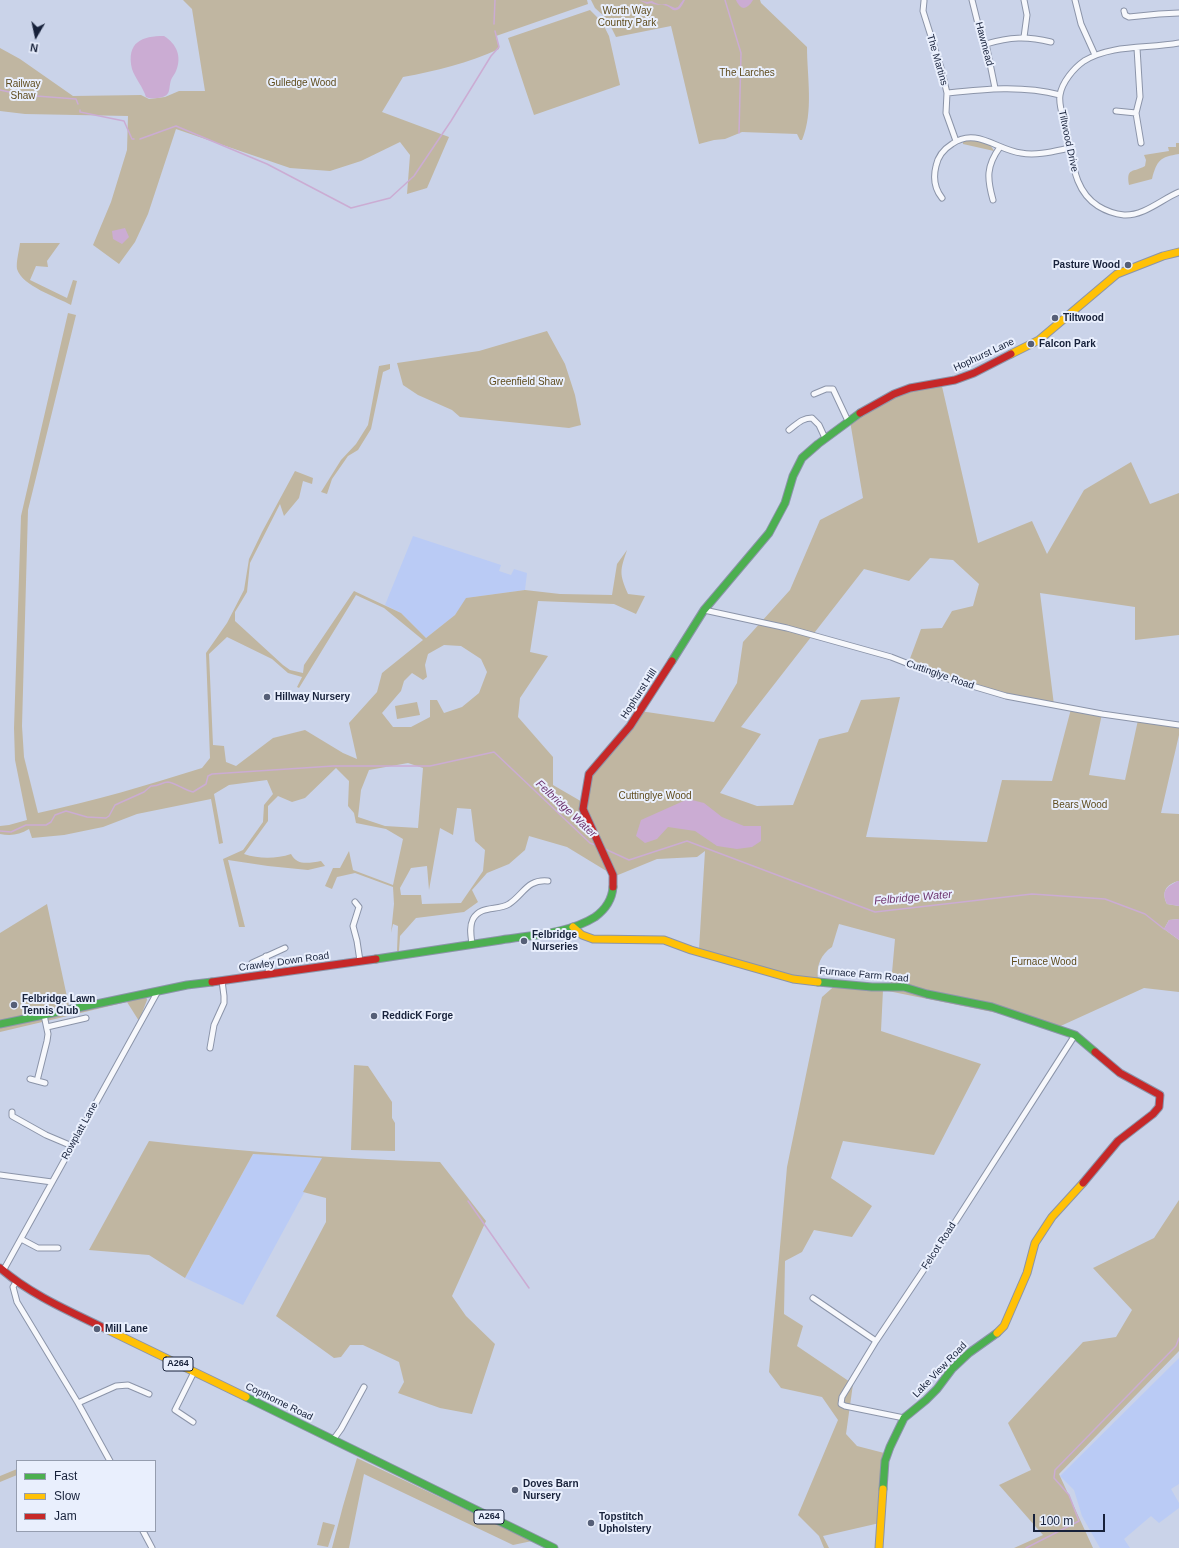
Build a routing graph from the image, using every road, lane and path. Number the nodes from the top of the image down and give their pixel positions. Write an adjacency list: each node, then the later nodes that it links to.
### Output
1 (972, 0): 10 (street, Hawmead)
2 (1024, 0): 7 (street)
3 (1075, 0): 12 (street)
4 (924, 1): 14 (street, The Martins)
5 (1124, 11): 6 (street)
6 (1179, 13)
7 (1024, 37): 8 (street); 10 (street)
8 (1050, 42)
9 (1179, 43): 11 (street, Tiltwood Drive)
10 (986, 44): 13 (street, Hawmead)
11 (1137, 48): 12 (street, Tiltwood Drive); 17 (street)
12 (1095, 55): 15 (street, Tiltwood Drive)
13 (995, 88): 14 (street); 15 (street)
14 (947, 93): 18 (street, The Martins)
15 (1060, 95): 21 (street, Tiltwood Drive)
16 (1116, 111): 17 (street)
17 (1136, 113): 19 (street)
18 (956, 141): 20 (street); 23 (street)
19 (1141, 143)
20 (1000, 148): 21 (street); 24 (street)
21 (1070, 148): 22 (street, Tiltwood Drive)
22 (1179, 192)
23 (942, 198)
24 (993, 200)
25 (1179, 252): 27 (main road, Hophurst Lane)
26 (814, 394): 27 (street)
27 (848, 421): 29 (main road, Hophurst Lane)
28 (789, 430): 29 (street)
29 (825, 438): 30 (main road, Hophurst Lane)
30 (795, 469): 31 (main road, Hophurst Hill)
31 (704, 610): 32 (street, Cuttinglye Road); 35 (main road, Hophurst Hill)
32 (1179, 725)
33 (548, 881): 36 (street)
34 (359, 905): 39 (street)
35 (573, 928): 36 (main road, Crawley Down Road); 48 (main road, Furnace Farm Road)
36 (472, 944): 39 (main road, Crawley Down Road)
37 (285, 948): 38 (street)
38 (266, 956): 40 (street); 41 (street)
39 (360, 961): 41 (main road, Crawley Down Road)
40 (252, 963)
41 (269, 974): 42 (main road, Crawley Down Road)
42 (222, 981): 43 (main road, Crawley Down Road); 49 (street)
43 (158, 991): 44 (main road, Crawley Down Road); 55 (street, Rowplatt Lane)
44 (44, 1015): 46 (main road, Crawley Down Road); 47 (street)
45 (86, 1018): 47 (street)
46 (0, 1024)
47 (47, 1027): 51 (street)
48 (1075, 1035): 53 (main road, Furnace Farm Road); 63 (street, Felcot Road)
49 (210, 1048)
50 (30, 1079): 51 (street)
51 (37, 1080): 52 (street)
52 (45, 1083)
53 (1160, 1095): 68 (main road, Lake View Road)
54 (12, 1112): 55 (street)
55 (72, 1146): 57 (street, Rowplatt Lane)
56 (0, 1175): 57 (street)
57 (52, 1182): 58 (street, Rowplatt Lane)
58 (21, 1239): 59 (street); 60 (street, Rowplatt Lane)
59 (58, 1248)
60 (1, 1270): 61 (main road, Copthorne Road / A264)
61 (16, 1282): 64 (main road, Copthorne Road / A264); 67 (street)
62 (813, 1298): 63 (street)
63 (876, 1341): 68 (street, Felcot Road)
64 (194, 1372): 69 (street); 70 (main road, Copthorne Road / A264)
65 (364, 1387): 70 (street)
66 (149, 1394): 67 (street)
67 (78, 1403): 71 (street)
68 (904, 1418): 75 (main road, Lake View Road)
69 (193, 1422)
70 (333, 1440): 74 (main road, Copthorne Road / A264)
71 (109, 1460)
72 (144, 1532): 73 (street)
73 (152, 1548)
74 (554, 1548)
75 (879, 1548)

